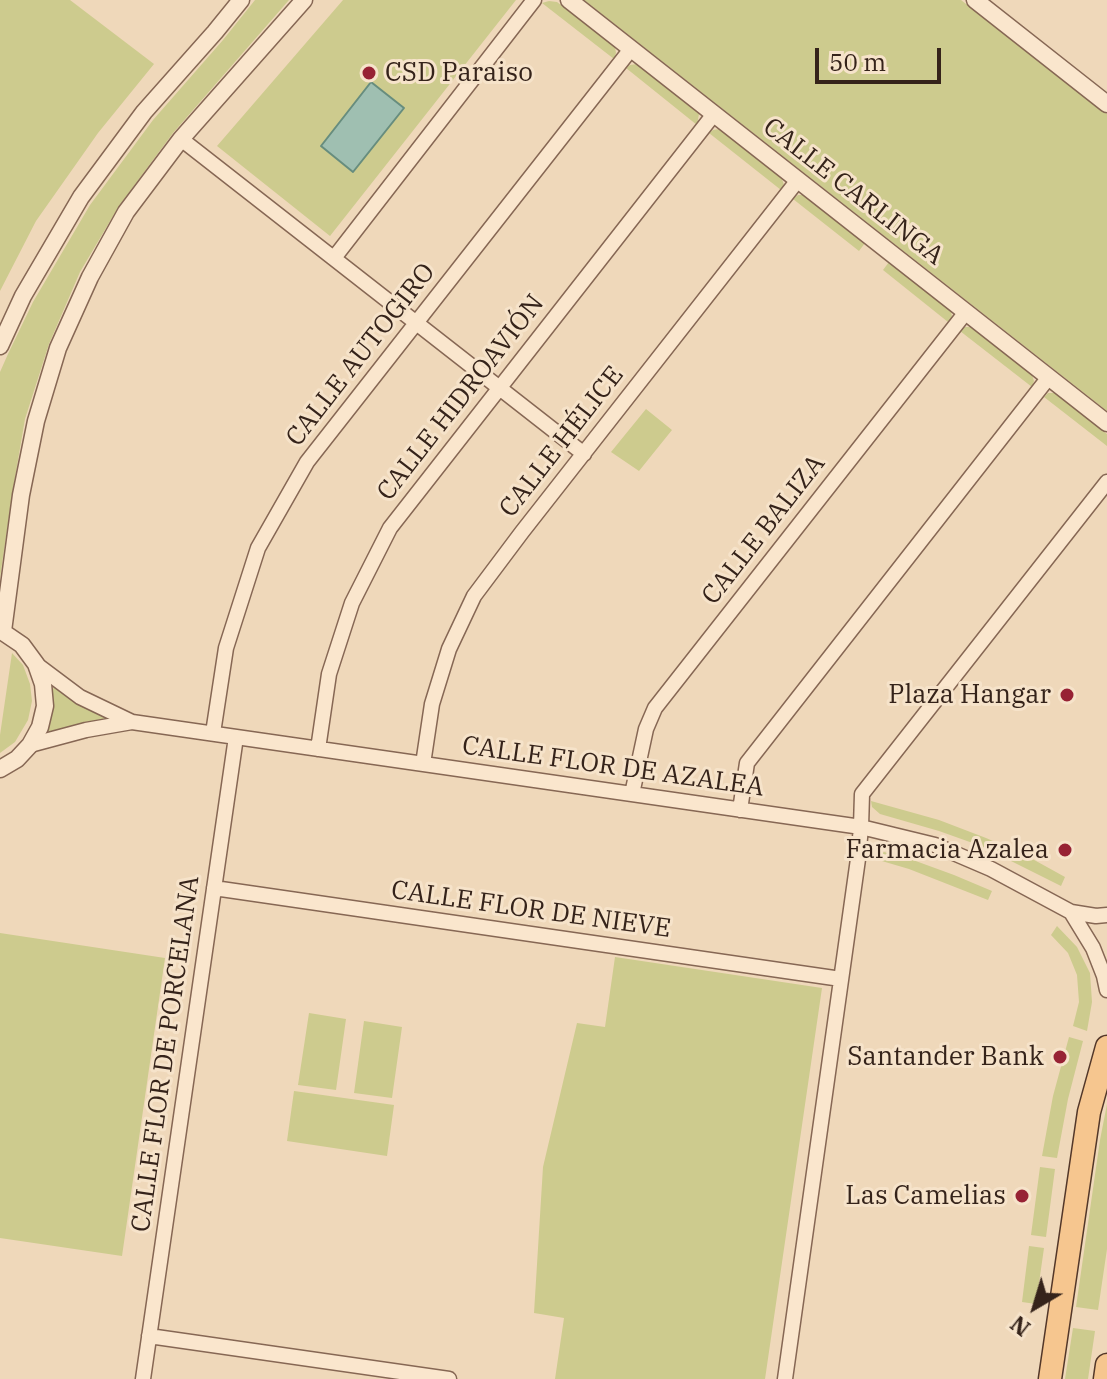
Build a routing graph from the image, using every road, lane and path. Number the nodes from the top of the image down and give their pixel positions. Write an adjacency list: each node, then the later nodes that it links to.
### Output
1 (241, 0): 14 (street)
2 (304, 0): 9 (street)
3 (534, 0): 11 (street)
4 (569, 0): 6 (street, CALLE CARLINGA)
5 (975, 0): 7 (street)
6 (631, 49): 8 (street, CALLE CARLINGA); 13 (street, CALLE AUTOGIRO)
7 (1107, 104)
8 (714, 114): 10 (street, CALLE CARLINGA); 16 (street, CALLE HIDROAVIÓN)
9 (181, 139): 11 (street); 20 (street)
10 (798, 180): 12 (street, CALLE CARLINGA); 18 (street, CALLE HÉLICE)
11 (334, 258): 13 (street)
12 (966, 312): 15 (street, CALLE CARLINGA); 29 (street, CALLE BALIZA)
13 (416, 322): 16 (street); 23 (street, CALLE AUTOGIRO)
14 (0, 346)
15 (1049, 377): 17 (street, CALLE CARLINGA); 30 (street)
16 (500, 388): 18 (street); 26 (street, CALLE HIDROAVIÓN)
17 (1107, 423)
18 (584, 454): 27 (street, CALLE HÉLICE)
19 (1107, 482): 31 (street)
20 (2, 631): 21 (street)
21 (36, 664): 22 (street); 25 (street)
22 (132, 722): 23 (street, CALLE FLOR DE AZALEA); 25 (street)
23 (213, 733): 24 (street, CALLE FLOR DE AZALEA)
24 (236, 737): 26 (street, CALLE FLOR DE AZALEA); 32 (street, CALLE FLOR DE PORCELANA)
25 (30, 745): 28 (street)
26 (318, 749): 27 (street, CALLE FLOR DE AZALEA)
27 (423, 764): 29 (street, CALLE FLOR DE AZALEA)
28 (0, 769)
29 (632, 794): 30 (street, CALLE FLOR DE AZALEA)
30 (740, 810): 31 (street, CALLE FLOR DE AZALEA)
31 (861, 827): 33 (street, CALLE FLOR DE AZALEA); 35 (street)
32 (214, 888): 35 (street, CALLE FLOR DE NIEVE); 38 (street, CALLE FLOR DE PORCELANA)
33 (1071, 912): 34 (street); 36 (street)
34 (1107, 915)
35 (841, 979): 42 (street)
36 (1107, 990)
37 (1107, 1047): 43 (main road)
38 (149, 1336): 40 (street, CALLE FLOR DE PORCELANA); 41 (street)
39 (1107, 1365): 44 (main road)
40 (143, 1379)
41 (449, 1379)
42 (785, 1379)
43 (1050, 1379)
44 (1105, 1379)

